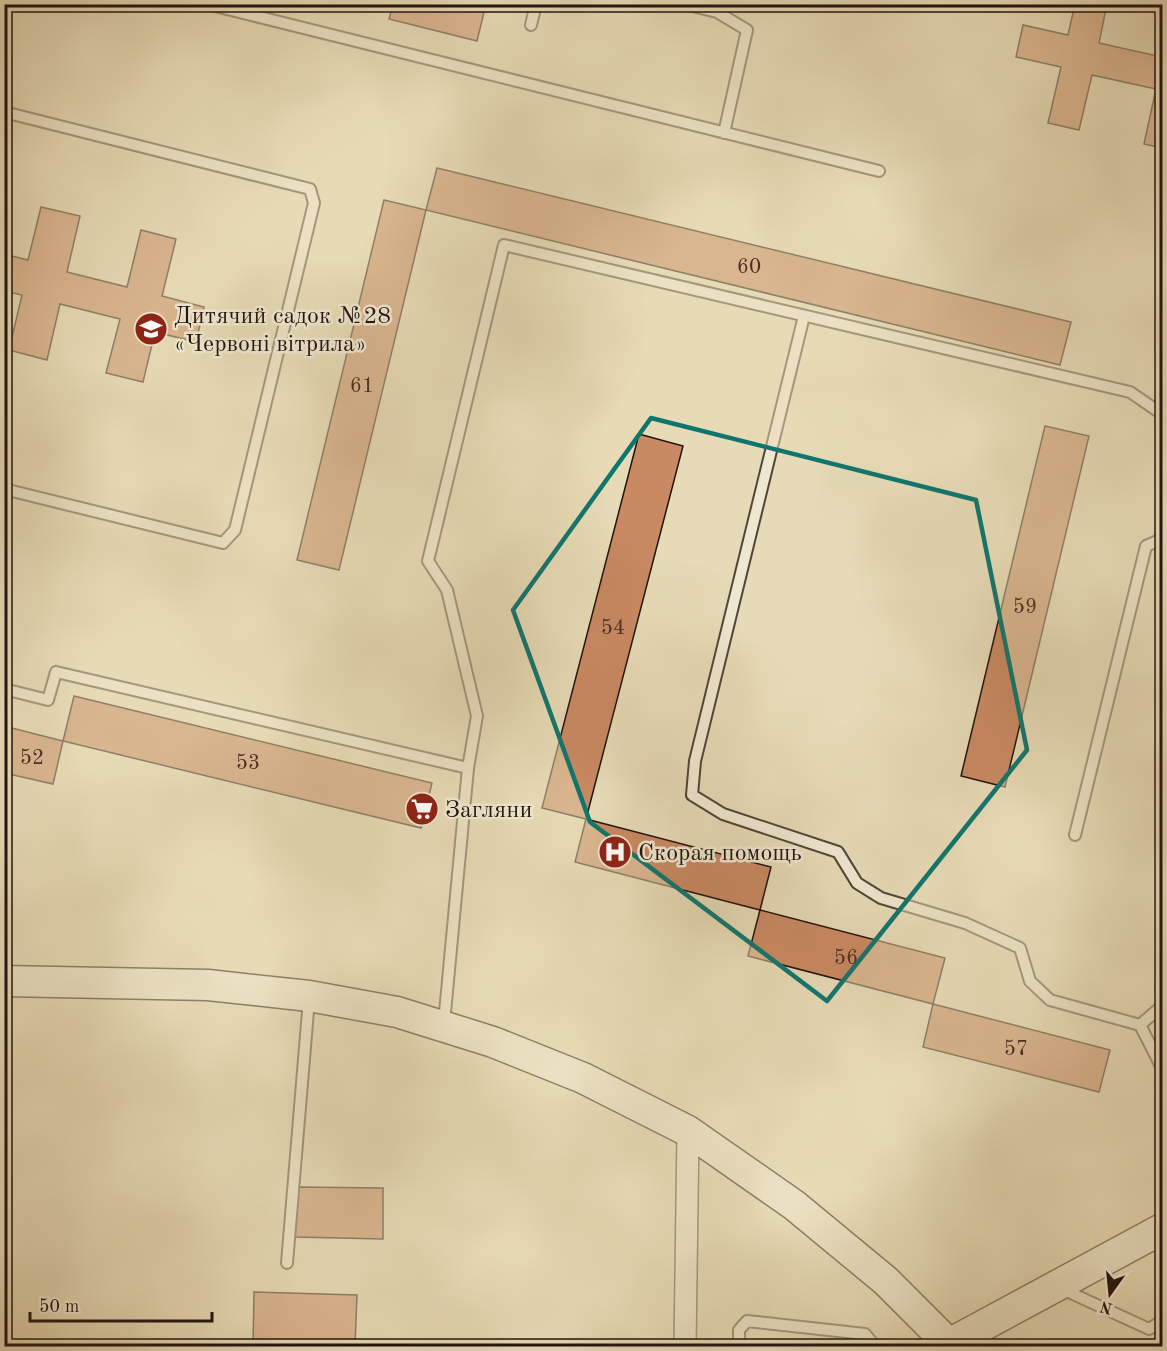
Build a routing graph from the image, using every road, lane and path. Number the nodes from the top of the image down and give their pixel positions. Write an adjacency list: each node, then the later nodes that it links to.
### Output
1 (207, 4): 4 (lane)
2 (536, 4): 5 (lane)
3 (684, 4): 7 (lane)
4 (229, 7): 7 (lane)
5 (531, 24)
6 (4, 112): 11 (lane)
7 (724, 133): 8 (lane)
8 (879, 171)
9 (804, 316): 10 (lane); 14 (lane); 19 (lane)
10 (1162, 414)
11 (4, 489)
12 (1162, 540): 15 (lane)
13 (4, 689): 14 (lane)
14 (468, 768): 20 (lane)
15 (1075, 835)
16 (4, 981): 17 (street)
17 (309, 996): 20 (street); 24 (lane)
18 (1162, 1006): 19 (lane)
19 (1140, 1025): 21 (lane)
20 (443, 1027): 22 (street)
21 (1162, 1068)
22 (688, 1131): 27 (street); 28 (street)
23 (1162, 1229): 25 (street)
24 (287, 1263)
25 (1057, 1287): 26 (lane); 27 (street)
26 (1162, 1321)
27 (950, 1345)
28 (685, 1347)
29 (739, 1347): 30 (lane)
30 (875, 1347)

